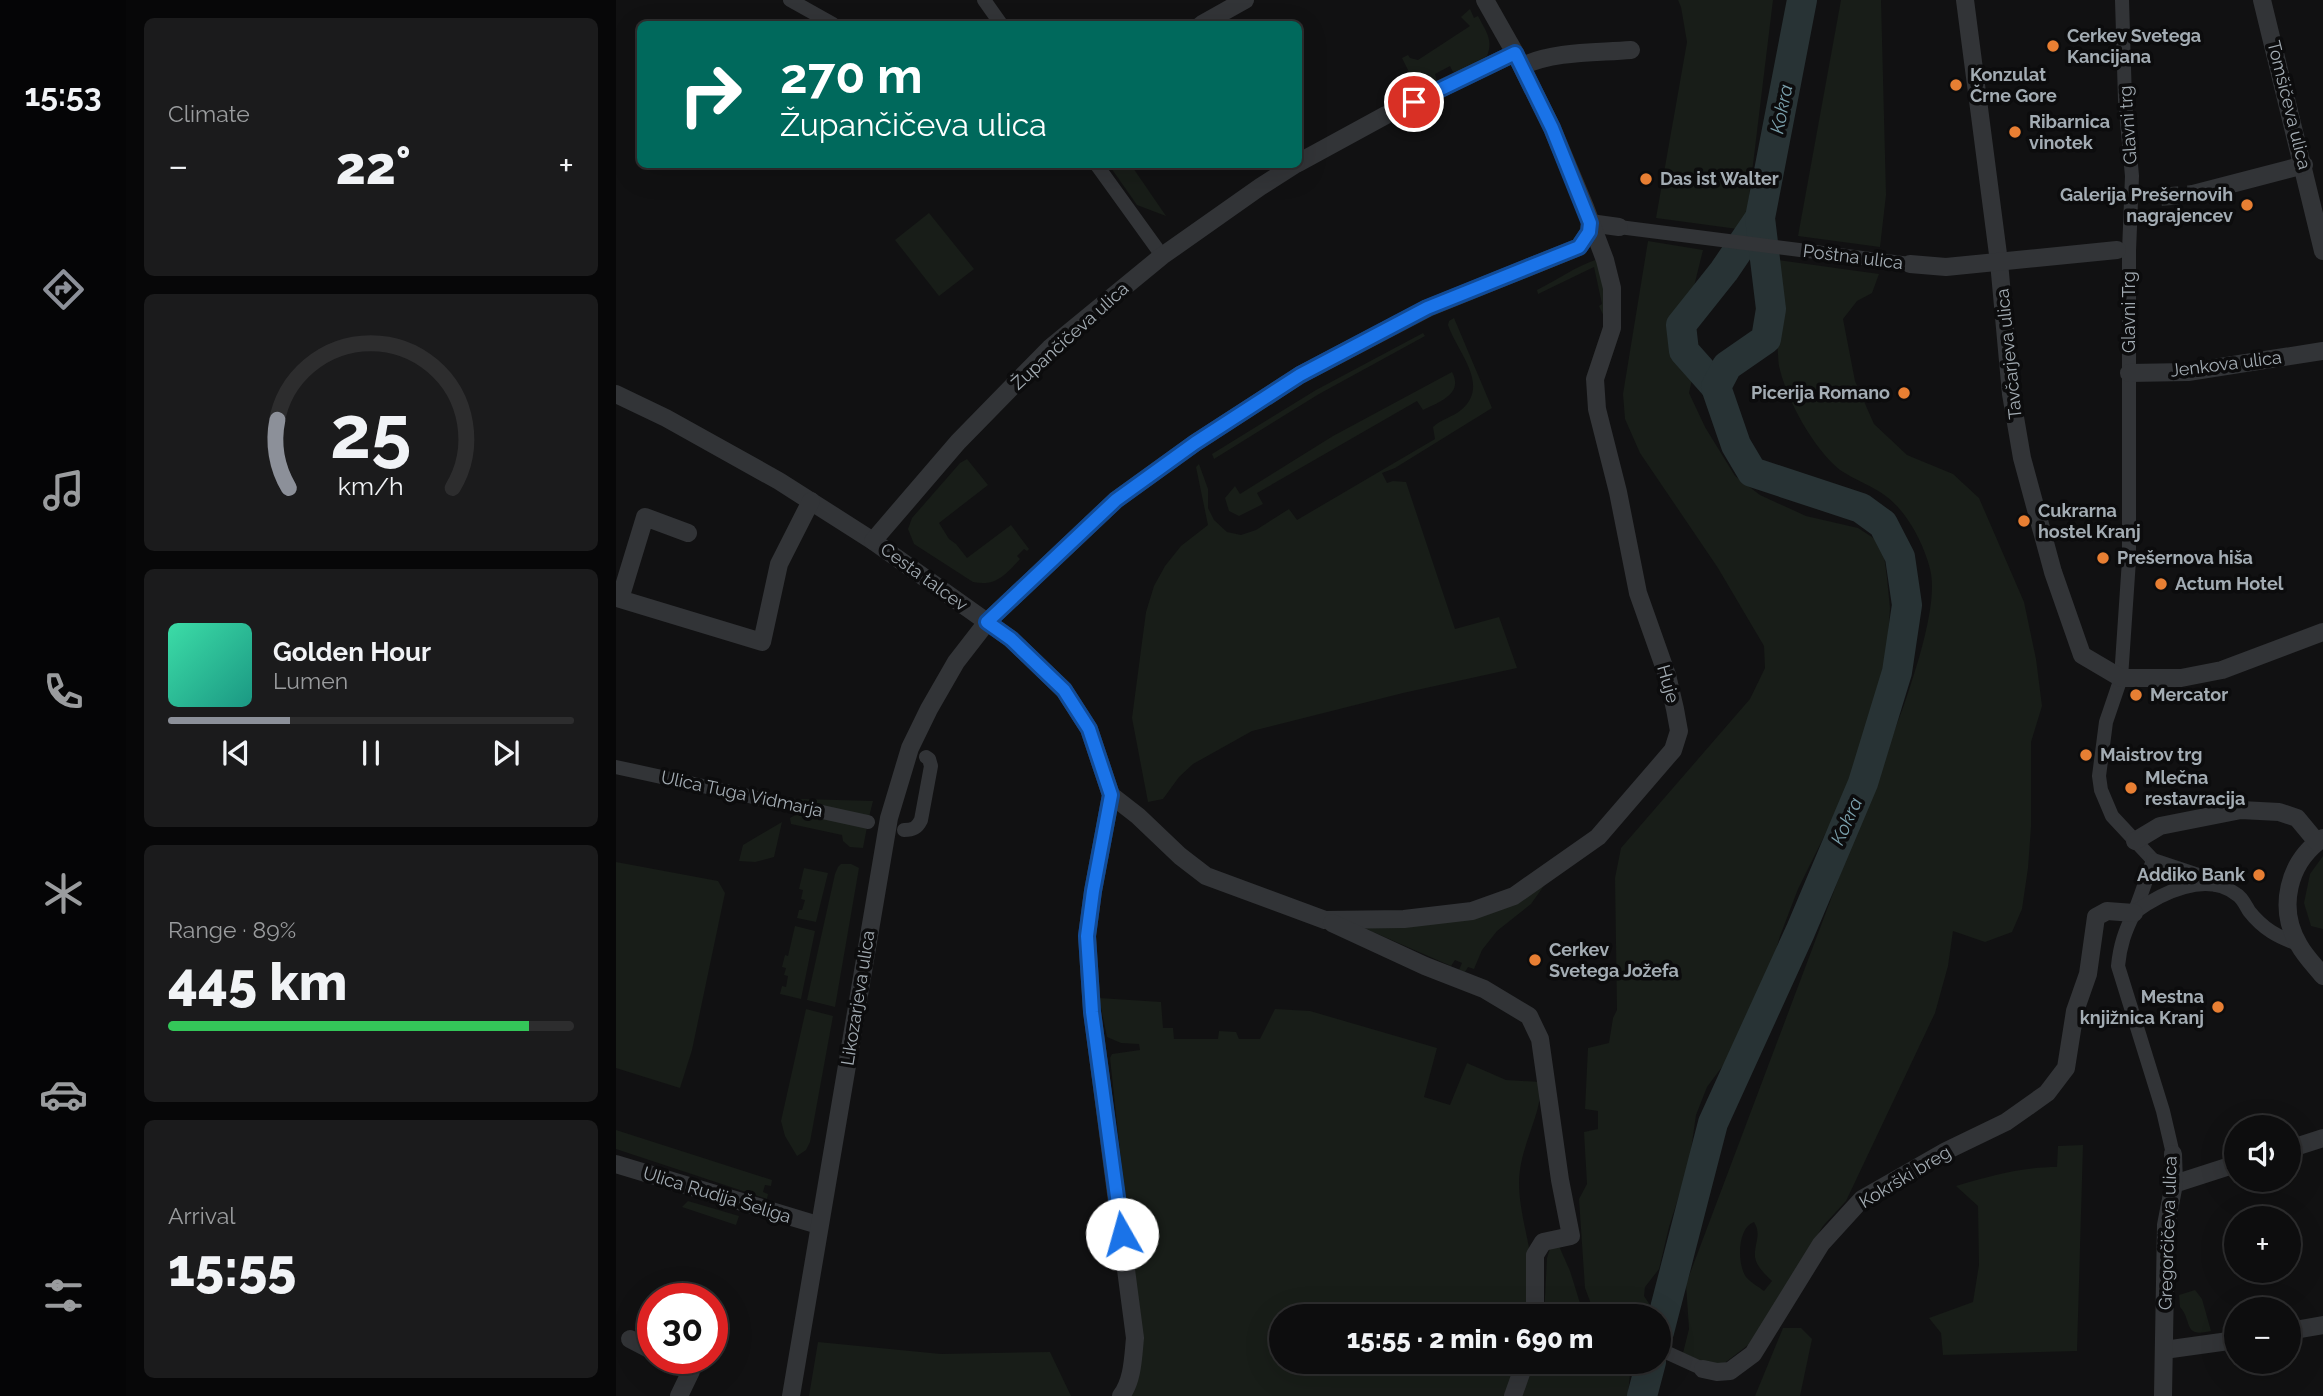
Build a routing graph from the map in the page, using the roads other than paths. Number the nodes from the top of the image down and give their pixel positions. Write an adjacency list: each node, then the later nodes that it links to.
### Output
1 (790, 0): 8 (street)
2 (984, 0): 9 (street)
3 (1245, 0): 10 (street)
4 (1485, 0): 12 (street)
5 (1965, 0): 26 (street, Tavčarjeva ulica)
6 (2122, 0): 24 (street, Glavni trg)
7 (2262, 0): 14 (street, Tomšičeva ulica)
8 (828, 21)
9 (999, 21)
10 (1207, 21)
11 (1631, 50): 12 (street, Župančičeva ulica)
12 (1518, 60): 13 (street, Župančičeva ulica); 21 (street)
13 (1302, 161)
14 (2304, 165): 19 (street); 20 (street, Tomšičeva ulica)
15 (1088, 168): 18 (street)
16 (1099, 168): 18 (street)
17 (1291, 168): 33 (street, Župančičeva ulica)
18 (1105, 178): 23 (street)
19 (2193, 194)
20 (2317, 198): 25 (street, Tomšičeva ulica)
21 (1590, 223): 22 (street, Poštna ulica); 34 (street); 47 (street, Huje)
22 (1619, 226): 27 (street, Poštna ulica)
23 (1158, 250)
24 (2123, 251): 26 (street, Poštna ulica); 29 (street, Glavni Trg)
25 (2323, 251)
26 (1999, 262): 27 (street, Poštna ulica); 36 (street, Tavčarjeva ulica)
27 (1910, 264)
28 (2323, 351): 29 (street, Jenkova ulica)
29 (2129, 373): 36 (street, Glavni Trg)
30 (616, 394): 31 (street, Cesta talcev)
31 (811, 501): 32 (street); 33 (street, Cesta talcev)
32 (688, 533)
33 (873, 541): 34 (street, Cesta talcev)
34 (987, 622): 39 (street, Cesta talcev); 56 (street, Likozarjeva ulica)
35 (2323, 632): 36 (street)
36 (2121, 678): 43 (street)
37 (926, 757): 41 (street)
38 (616, 766): 40 (street, Ulica Tuga Vidmarja)
39 (1111, 795): 47 (street, Huje); 70 (street, Cesta talcev)
40 (868, 822)
41 (904, 830)
42 (2320, 840): 43 (street); 48 (street)
43 (2135, 841): 44 (street)
44 (2153, 860): 45 (street); 46 (street)
45 (2217, 886): 46 (street); 48 (street)
46 (2134, 913): 52 (street, Gregorčičeva ulica); 65 (street, Kokrški breg)
47 (1325, 920): 57 (street, Huje)
48 (2298, 944): 49 (street)
49 (2323, 976)
50 (2323, 1138): 51 (street)
51 (2301, 1145)
52 (2173, 1154): 55 (street, Gregorčičeva ulica)
53 (616, 1164): 56 (street, Ulica Rudija Šeliga)
54 (2224, 1168): 55 (street)
55 (2174, 1184): 63 (street, Gregorčičeva ulica)
56 (818, 1225): 69 (street, Likozarjeva ulica)
57 (1535, 1304)
58 (2323, 1325): 59 (street)
59 (2301, 1329)
60 (630, 1339): 62 (street)
61 (2224, 1342): 63 (street)
62 (637, 1343)
63 (2164, 1350): 72 (street, Gregorčičeva ulica)
64 (1671, 1354): 65 (street)
65 (1703, 1369)
66 (690, 1374): 68 (street)
67 (1521, 1374): 71 (street)
68 (679, 1396)
69 (791, 1396)
70 (1121, 1396)
71 (1513, 1396)
72 (2163, 1396)

